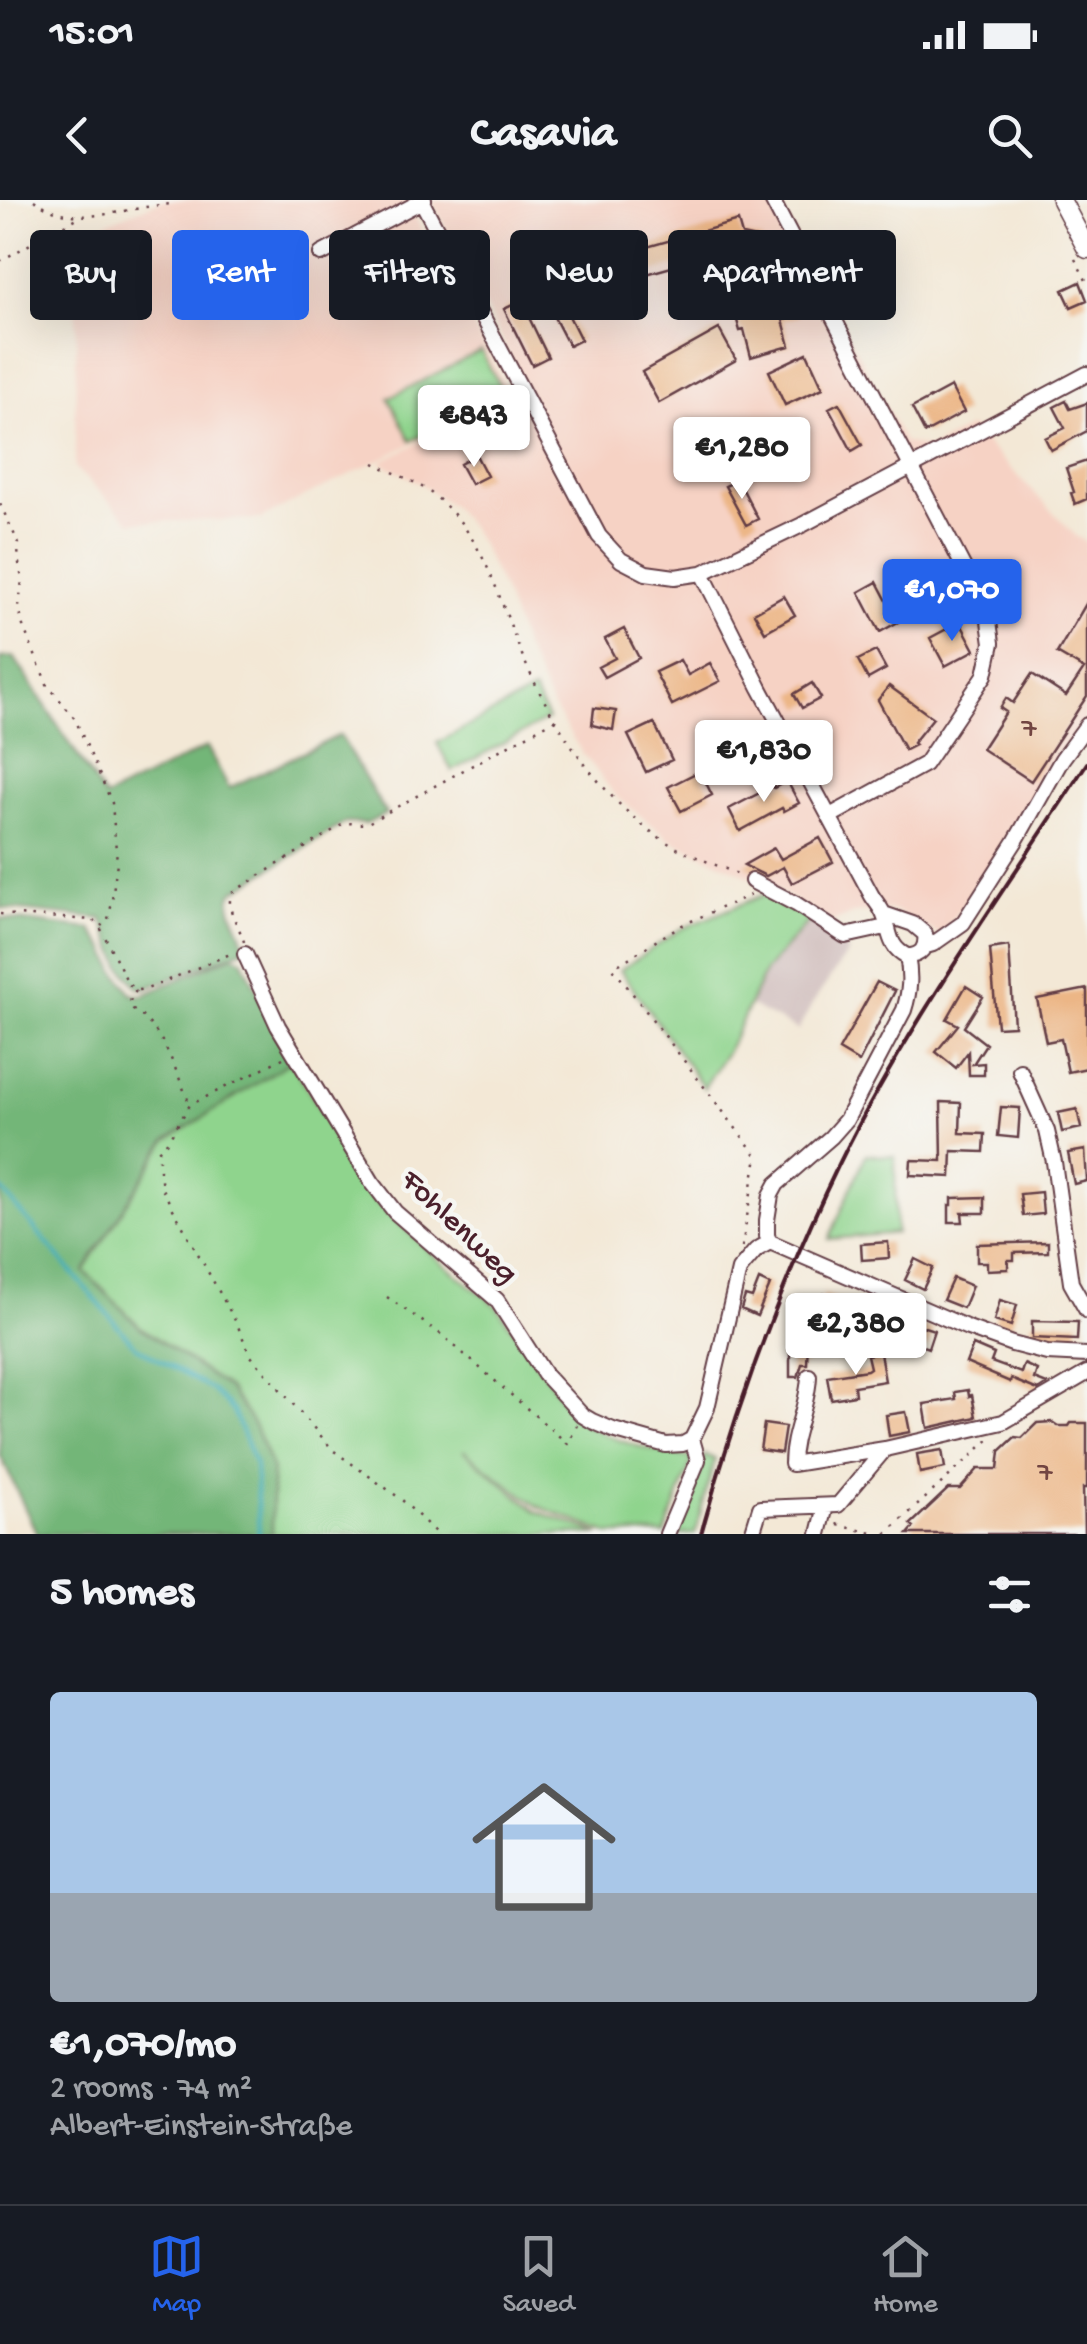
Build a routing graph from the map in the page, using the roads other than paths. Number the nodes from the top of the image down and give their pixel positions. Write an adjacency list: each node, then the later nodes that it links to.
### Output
1 (422, 200): 5 (street); 8 (street)
2 (772, 200): 7 (street)
3 (1061, 200): 4 (main road)
4 (1087, 249)
5 (321, 254)
6 (1087, 374): 7 (street)
7 (910, 466): 8 (street); 10 (street)
8 (702, 574): 10 (street)
9 (1087, 725): 13 (street)
10 (830, 816): 12 (street)
11 (752, 881): 12 (street)
12 (885, 921): 13 (street); 15 (street)
13 (926, 946): 15 (street)
14 (245, 954): 22 (street, Fohlenweg)
15 (907, 956): 17 (street)
16 (1020, 1071): 18 (street)
17 (770, 1242): 19 (street); 22 (street)
18 (1087, 1311)
19 (1087, 1356)
20 (1087, 1373): 23 (street)
21 (809, 1376): 23 (street)
22 (692, 1439): 25 (street)
23 (886, 1449): 24 (street)
24 (832, 1505): 26 (street); 27 (street)
25 (667, 1534)
26 (752, 1534)
27 (819, 1534)

